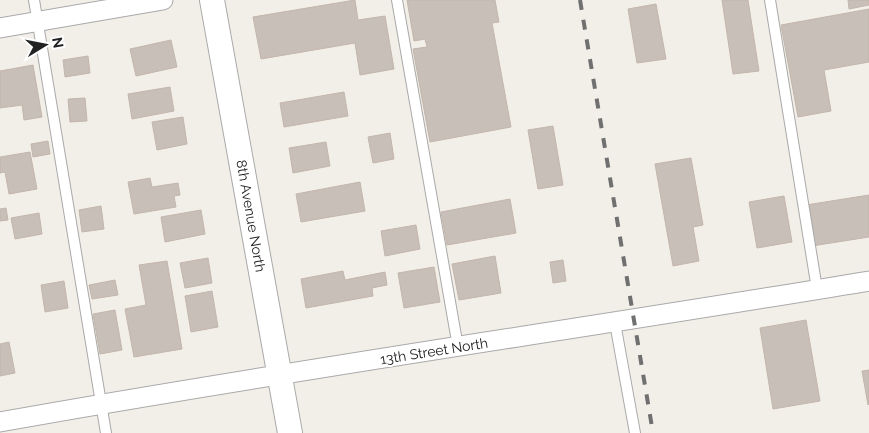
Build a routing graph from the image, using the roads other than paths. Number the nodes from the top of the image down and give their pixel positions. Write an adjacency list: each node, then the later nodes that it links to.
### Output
1 (34, 0): 6 (lane)
2 (163, 0): 6 (street)
3 (212, 0): 12 (street, 8th Avenue North)
4 (397, 0): 11 (lane)
5 (770, 0): 9 (lane)
6 (38, 21): 7 (street); 13 (lane)
7 (0, 28)
8 (869, 281): 9 (street, 13th Street North)
9 (817, 290): 10 (street, 13th Street North)
10 (615, 323): 11 (street, 13th Street North); 17 (lane)
11 (458, 347): 12 (street, 13th Street North)
12 (280, 375): 13 (street, 13th Street North); 16 (street, 8th Avenue North)
13 (101, 404): 14 (street, 13th Street North); 15 (lane)
14 (0, 422)
15 (106, 433)
16 (290, 433)
17 (635, 433)

